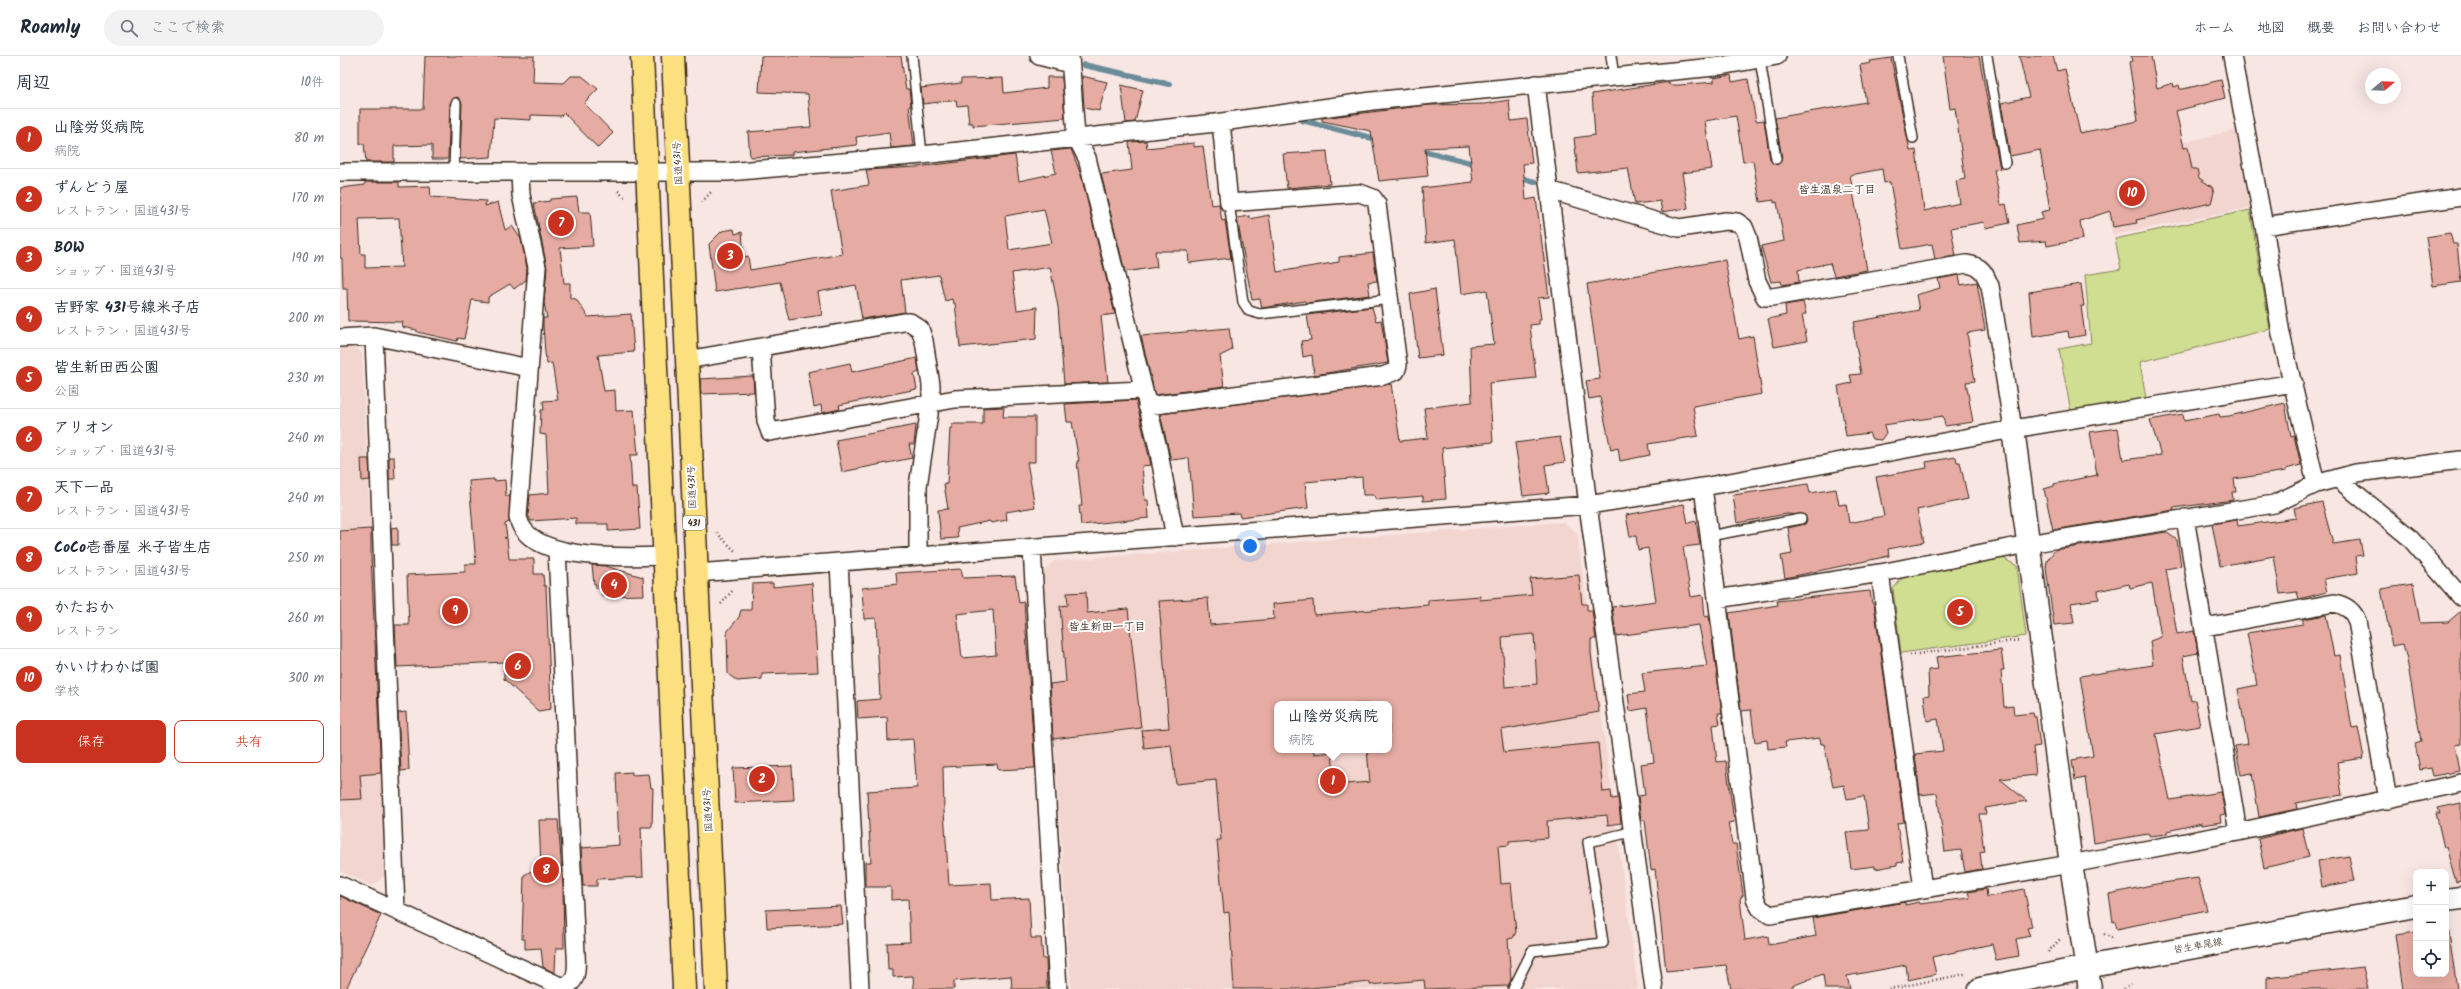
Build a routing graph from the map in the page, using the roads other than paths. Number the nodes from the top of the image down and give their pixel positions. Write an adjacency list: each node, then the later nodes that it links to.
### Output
1 (642, 56): 24 (highway)
2 (673, 56): 25 (highway, 国道431号 / 431)
3 (912, 56): 18 (lane)
4 (1039, 56): 10 (street)
5 (1611, 56): 12 (lane)
6 (1777, 56): 11 (street)
7 (1898, 56): 17 (lane)
8 (1987, 56): 20 (lane)
9 (2232, 56): 29 (street)
10 (1070, 60): 16 (street)
11 (1760, 60): 12 (street); 19 (lane)
12 (1614, 77): 13 (street)
13 (1536, 84): 15 (street); 26 (street)
14 (456, 103): 22 (lane)
15 (1221, 122): 16 (street); 28 (street)
16 (1076, 137): 18 (street); 37 (street)
17 (1913, 138)
18 (922, 155): 25 (street)
19 (1776, 159)
20 (2005, 163)
21 (340, 172): 22 (street)
22 (454, 172): 23 (street)
23 (520, 172): 24 (street); 35 (street)
24 (648, 172): 25 (street); 53 (highway)
25 (679, 172): 34 (highway, 国道431号 / 431)
26 (1549, 190): 39 (street); 44 (street)
27 (2461, 197): 29 (street)
28 (1229, 203): 30 (street); 30 (lane)
29 (2264, 226): 36 (street)
30 (1391, 299): 37 (street)
31 (374, 336): 32 (street); 35 (street); 70 (street)
32 (340, 338)
33 (761, 348): 34 (street); 38 (street); 38 (street)
34 (687, 360): 55 (highway, 国道431号 / 431)
35 (529, 368): 51 (street)
36 (2294, 383): 39 (street); 42 (street)
37 (1145, 398): 38 (street); 48 (street)
38 (931, 401): 52 (street)
39 (2013, 429): 43 (street); 49 (street)
40 (2461, 460): 41 (street)
41 (2337, 478): 42 (street); 57 (street)
42 (2316, 484): 45 (street)
43 (1703, 487): 44 (street); 47 (street)
44 (1588, 505): 48 (street); 62 (street)
45 (2185, 518): 49 (street); 59 (street)
46 (1801, 519): 47 (lane)
47 (1709, 536): 58 (street)
48 (1175, 537): 50 (street)
49 (2028, 544): 56 (street); 64 (street)
50 (1032, 549): 52 (street); 76 (street)
51 (557, 550): 53 (street); 70 (street)
52 (918, 554): 54 (street)
53 (665, 556): 73 (highway)
54 (839, 562): 55 (street); 75 (street)
55 (696, 573): 74 (highway, 国道431号 / 431)
56 (1880, 573): 58 (street); 66 (street)
57 (2461, 597)
58 (1717, 599): 66 (street)
59 (2205, 627): 61 (street); 63 (street)
60 (2461, 783): 61 (street)
61 (2388, 800): 63 (street)
62 (1631, 832): 77 (lane); 78 (street)
63 (2238, 832): 64 (street)
64 (2071, 864): 66 (street); 71 (street)
65 (340, 885): 70 (street)
66 (1923, 889)
67 (2461, 898): 68 (street)
68 (2449, 900)
69 (2413, 907): 71 (street, 皆生車尾線)
70 (396, 910)
71 (2086, 967): 72 (street, 皆生車尾線); 79 (street)
72 (1974, 981)
73 (684, 989)
74 (716, 989)
75 (860, 989)
76 (1058, 989)
77 (1513, 989)
78 (1654, 989)
79 (2090, 989)

